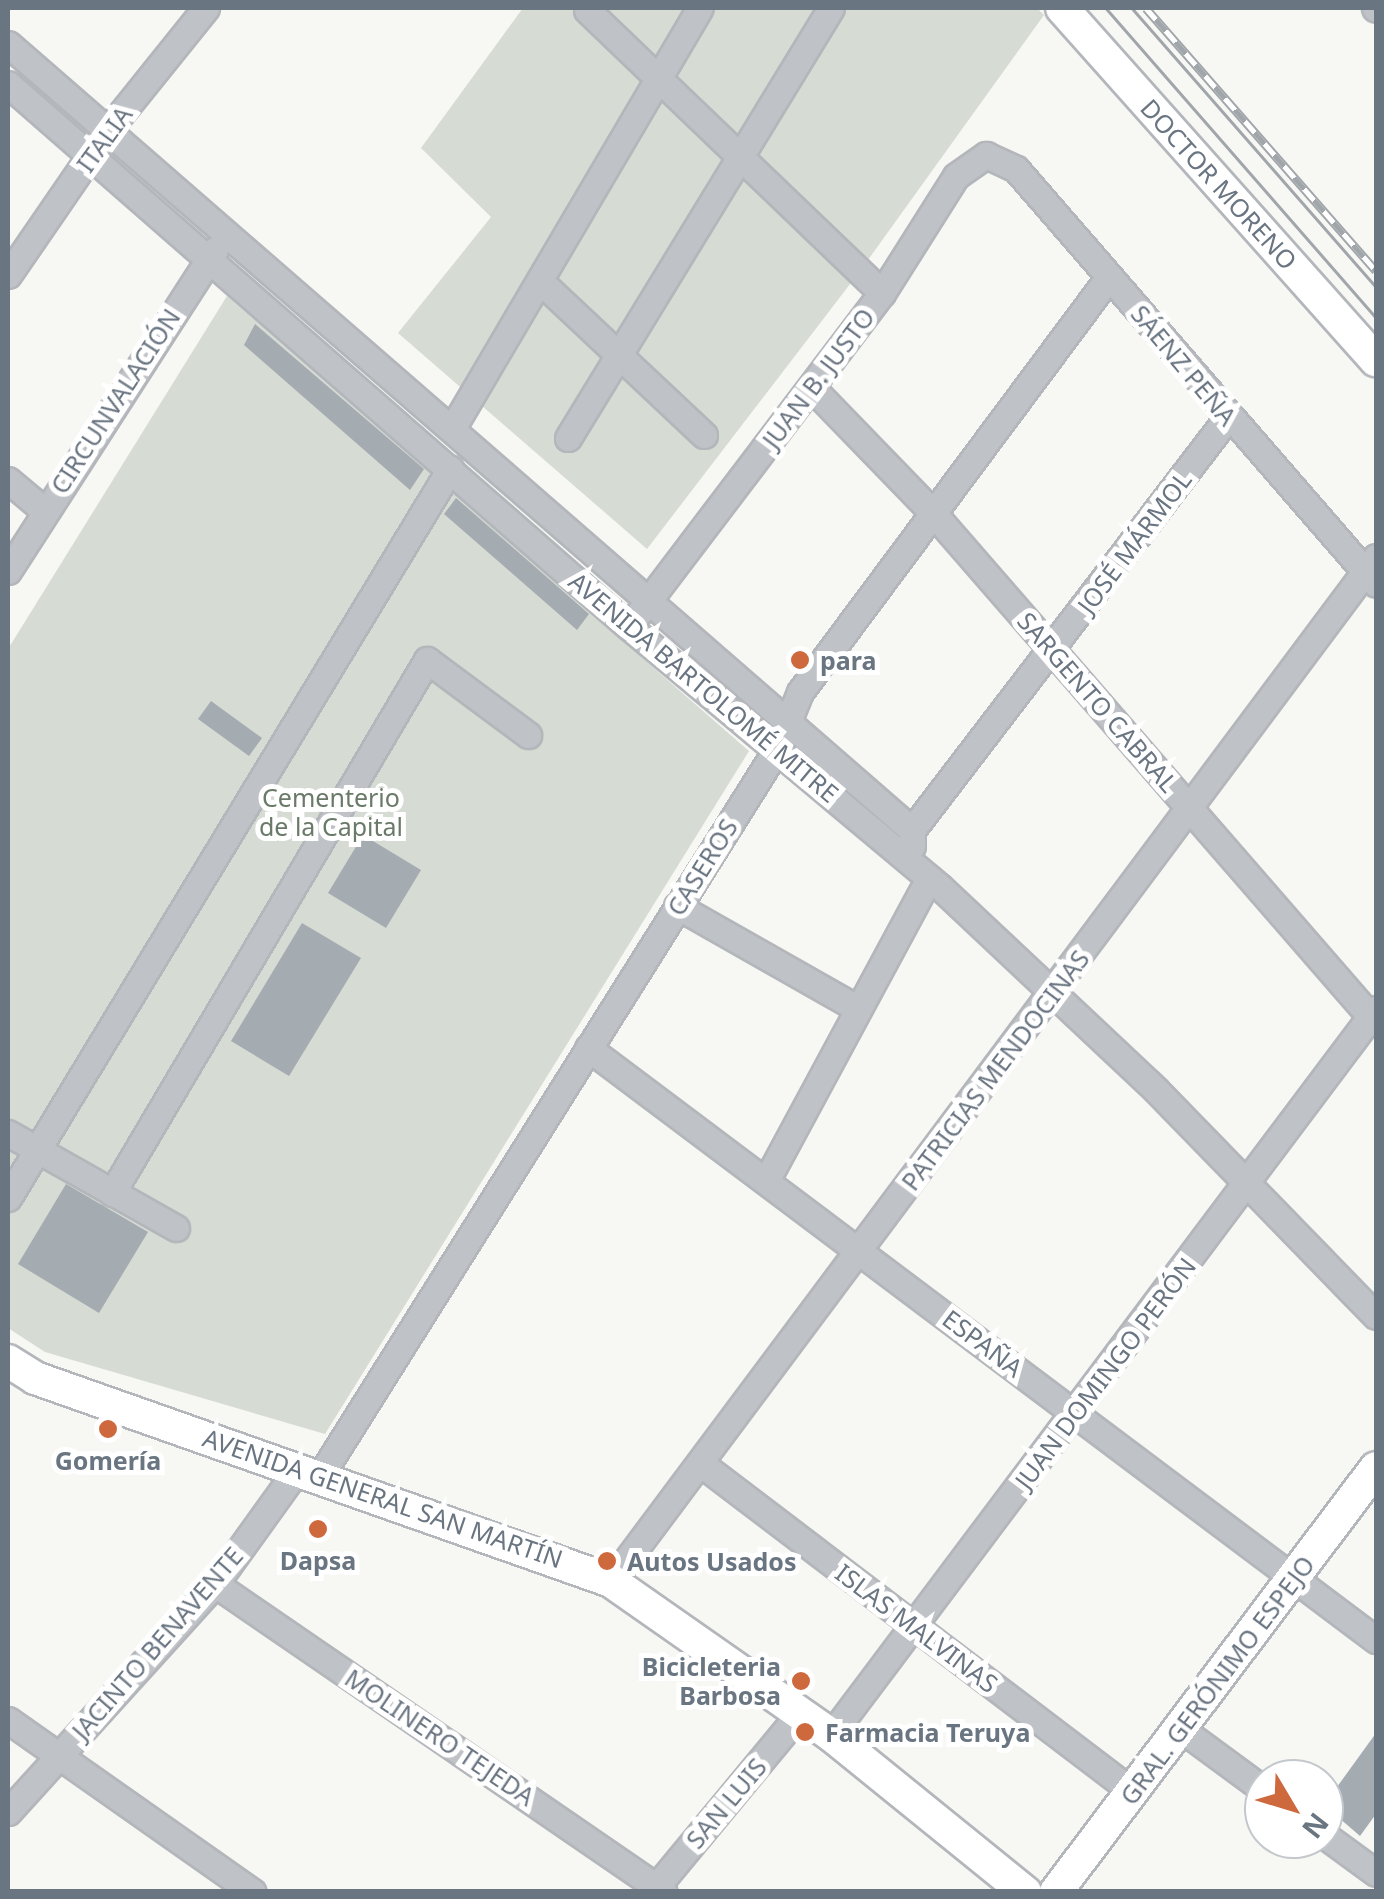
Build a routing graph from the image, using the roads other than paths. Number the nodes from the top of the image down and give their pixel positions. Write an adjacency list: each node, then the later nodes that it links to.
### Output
1 (206, 8): 9 (street, ITALIA)
2 (700, 8): 7 (street)
3 (831, 8): 12 (street)
4 (1062, 8): 20 (main road, DOCTOR MORENO)
5 (587, 10): 7 (street)
6 (8, 44): 9 (street, AVENIDA BARTOLOMÉ MITRE)
7 (657, 78): 12 (street); 17 (street)
8 (8, 84): 11 (street, AVENIDA BARTOLOMÉ MITRE)
9 (107, 131): 11 (street, ITALIA); 13 (street, AVENIDA BARTOLOMÉ MITRE)
10 (986, 155): 16 (street, SÁENZ PEÑA); 18 (street, JUAN B. JUSTO)
11 (89, 157): 14 (street, AVENIDA BARTOLOMÉ MITRE); 15 (street, ITALIA)
12 (742, 158): 18 (street); 19 (street)
13 (227, 234): 14 (street, CIRCUNVALACIÓN); 23 (street, AVENIDA BARTOLOMÉ MITRE)
14 (205, 261): 26 (street, AVENIDA BARTOLOMÉ MITRE); 28 (street, CIRCUNVALACIÓN)
15 (8, 274)
16 (1109, 277): 22 (street, SÁENZ PEÑA); 29 (street, CASEROS)
17 (540, 281): 19 (street); 23 (street)
18 (882, 292): 21 (street, JUAN B. JUSTO)
19 (619, 356): 24 (street); 25 (street)
20 (1376, 362)
21 (812, 388): 29 (street, SARGENTO CABRAL); 32 (street, JUAN B. JUSTO)
22 (1228, 417): 31 (street, SÁENZ PEÑA); 34 (street, JOSÉ MÁRMOL)
23 (452, 428): 32 (street, AVENIDA BARTOLOMÉ MITRE)
24 (704, 435)
25 (568, 438)
26 (450, 469): 33 (street, AVENIDA BARTOLOMÉ MITRE); 47 (street)
27 (8, 480): 28 (street)
28 (44, 512): 30 (street, CIRCUNVALACIÓN)
29 (933, 513): 34 (street, SARGENTO CABRAL); 35 (street, CASEROS)
30 (8, 571)
31 (1373, 571): 38 (street, PATRICIAS MENDOCINAS)
32 (647, 601): 33 (street, JUAN B. JUSTO); 35 (street, AVENIDA BARTOLOMÉ MITRE)
33 (629, 627): 37 (street, AVENIDA BARTOLOMÉ MITRE)
34 (1053, 651): 38 (street, SARGENTO CABRAL); 39 (street, JOSÉ MÁRMOL)
35 (785, 721): 37 (street, CASEROS); 39 (street, AVENIDA BARTOLOMÉ MITRE)
36 (528, 735): 50 (street)
37 (776, 748): 40 (street, AVENIDA BARTOLOMÉ MITRE); 41 (street, CASEROS)
38 (1190, 806): 42 (street, PATRICIAS MENDOCINAS); 44 (street, SARGENTO CABRAL)
39 (912, 830): 40 (street)
40 (921, 870): 42 (street, AVENIDA BARTOLOMÉ MITRE); 43 (street)
41 (678, 906): 43 (street); 45 (street, CASEROS)
42 (1054, 990): 49 (street, AVENIDA BARTOLOMÉ MITRE); 53 (street, PATRICIAS MENDOCINAS)
43 (858, 1009): 48 (street)
44 (1375, 1016): 49 (street, JUAN DOMINGO PERÓN)
45 (588, 1048): 48 (street, ESPAÑA); 59 (street, CASEROS)
46 (8, 1134): 47 (street)
47 (36, 1150): 50 (street); 51 (street)
48 (766, 1181): 53 (street, ESPAÑA)
49 (1247, 1186): 54 (street, AVENIDA BARTOLOMÉ MITRE); 56 (street, JUAN DOMINGO PERÓN)
50 (112, 1192): 52 (street)
51 (8, 1198)
52 (176, 1228)
53 (860, 1252): 56 (street, ESPAÑA); 57 (street, PATRICIAS MENDOCINAS)
54 (1376, 1316)
55 (8, 1361): 59 (main road, AVENIDA GENERAL SAN MARTÍN)
56 (1076, 1413): 60 (street, ESPAÑA); 63 (street, JUAN DOMINGO PERÓN)
57 (700, 1464): 61 (street, PATRICIAS MENDOCINAS); 63 (street, ISLAS MALVINAS)
58 (1376, 1468): 60 (main road, GRAL. GERÓNIMO ESPEJO)
59 (310, 1472): 61 (main road, AVENIDA GENERAL SAN MARTÍN); 62 (street, JACINTO BENAVENTE)
60 (1292, 1580): 64 (street, ESPAÑA); 67 (main road, GRAL. GERÓNIMO ESPEJO)
61 (611, 1582): 65 (main road, AVENIDA GENERAL SAN MARTÍN)
62 (215, 1584): 69 (street, JACINTO BENAVENTE); 75 (street, MOLINERO TEJEDA)
63 (912, 1624): 68 (street, JUAN DOMINGO PERÓN); 71 (street, ISLAS MALVINAS)
64 (1376, 1640)
65 (799, 1714): 68 (main road, AVENIDA GENERAL SAN MARTÍN); 75 (street, SAN LUIS)
66 (8, 1720): 69 (street)
67 (1181, 1729): 70 (street); 71 (main road, GRAL. GERÓNIMO ESPEJO)
68 (831, 1735): 77 (main road, AVENIDA GENERAL SAN MARTÍN)
69 (58, 1756): 72 (street, JACINTO BENAVENTE); 76 (street)
70 (1244, 1775)
71 (1133, 1792): 78 (main road, GRAL. GERÓNIMO ESPEJO)
72 (8, 1812)
73 (1344, 1849): 74 (street)
74 (1376, 1873)
75 (658, 1890)
76 (254, 1892)
77 (1025, 1892)
78 (1056, 1892)

